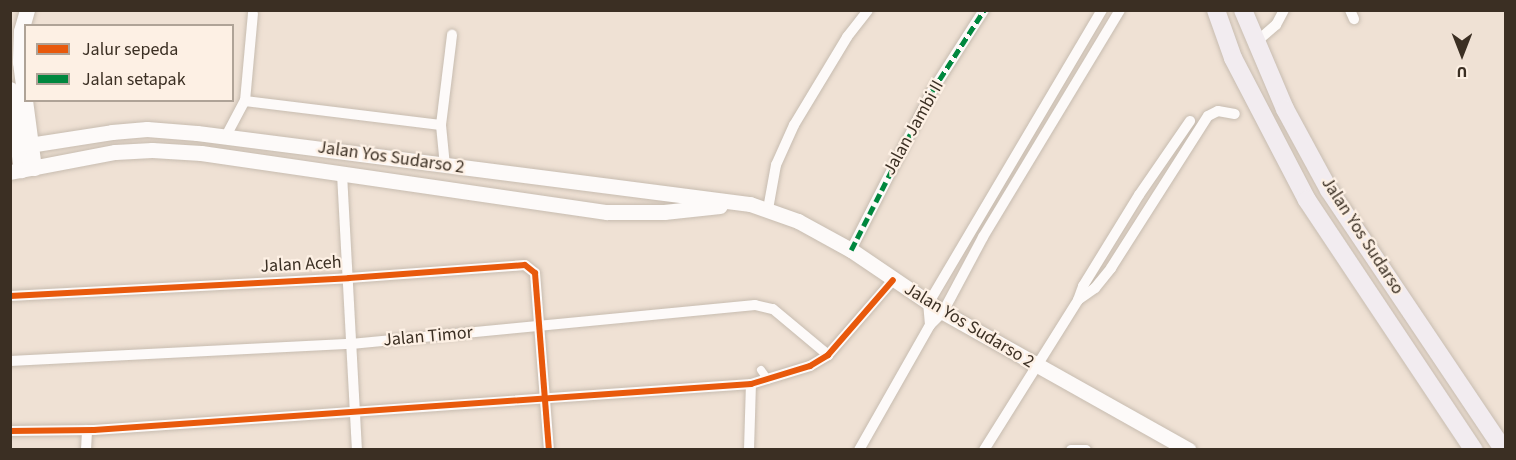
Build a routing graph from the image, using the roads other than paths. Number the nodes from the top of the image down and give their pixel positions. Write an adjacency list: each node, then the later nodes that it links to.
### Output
1 (19, 10): 13 (main road)
2 (27, 10): 22 (main road)
3 (868, 10): 29 (street)
4 (984, 10): 31 (street, Jalan Jambi II)
5 (1102, 10): 37 (street)
6 (1120, 10): 38 (street)
7 (1216, 10): 20 (main road, Jalan Yos Sudarso)
8 (1243, 10): 12 (main road, Jalan Yos Sudarso)
9 (1284, 10): 12 (street)
10 (253, 13): 15 (street)
11 (452, 35): 19 (street)
12 (1255, 43): 17 (main road, Jalan Yos Sudarso)
13 (10, 60)
14 (10, 88): 22 (main road)
15 (245, 101): 19 (street); 21 (street)
16 (1235, 114): 36 (street)
17 (1291, 120): 20 (main road); 30 (main road, Jalan Yos Sudarso)
18 (1190, 121): 36 (street)
19 (441, 125): 24 (street)
20 (1270, 131): 32 (main road, Jalan Yos Sudarso)
21 (226, 136): 22 (main road, Jalan Yos Sudarso 2); 23 (main road, Jalan Yos Sudarso 2)
22 (20, 145): 25 (main road)
23 (427, 164): 24 (main road, Jalan Yos Sudarso 2); 27 (main road)
24 (445, 166): 28 (main road, Jalan Yos Sudarso 2)
25 (22, 170): 26 (main road, Jalan Yos Sudarso 2)
26 (342, 174): 27 (main road, Jalan Yos Sudarso 2); 33 (street)
27 (425, 188): 28 (main road, Jalan Yos Sudarso 2)
28 (750, 204): 29 (main road, Jalan Yos Sudarso 2)
29 (768, 209): 31 (main road, Jalan Yos Sudarso 2)
30 (1363, 239): 32 (main road); 62 (main road, Jalan Yos Sudarso)
31 (851, 250): 34 (main road, Jalan Yos Sudarso 2)
32 (1343, 255): 61 (main road, Jalan Yos Sudarso)
33 (349, 278): 35 (street, Jalan Aceh); 40 (street, Jalan Aceh); 41 (street)
34 (893, 280): 37 (main road, Jalan Yos Sudarso 2); 42 (street)
35 (10, 296)
36 (1078, 300): 44 (street)
37 (928, 304): 38 (main road, Jalan Yos Sudarso 2); 39 (street)
38 (943, 312): 39 (street); 44 (main road, Jalan Yos Sudarso 2)
39 (930, 325): 56 (street)
40 (539, 328): 41 (street, Jalan Timor); 42 (street, Jalan Timor); 48 (street, Jalan Aceh)
41 (351, 344): 43 (street, Jalan Timor); 49 (street)
42 (828, 355): 46 (street)
43 (10, 361)
44 (1035, 365): 57 (street); 60 (main road, Jalan Yos Sudarso 2)
45 (761, 370): 46 (street)
46 (768, 380): 47 (street)
47 (751, 384): 48 (street); 55 (street)
48 (543, 397): 49 (street); 54 (street, Jalan Aceh)
49 (355, 411): 50 (street); 53 (street)
50 (87, 430): 51 (street); 52 (street)
51 (10, 431)
52 (86, 450)
53 (357, 450)
54 (549, 450)
55 (749, 450)
56 (858, 450)
57 (984, 450)
58 (1071, 450): 59 (street)
59 (1086, 450)
60 (1189, 450)
61 (1474, 450)
62 (1504, 450)

